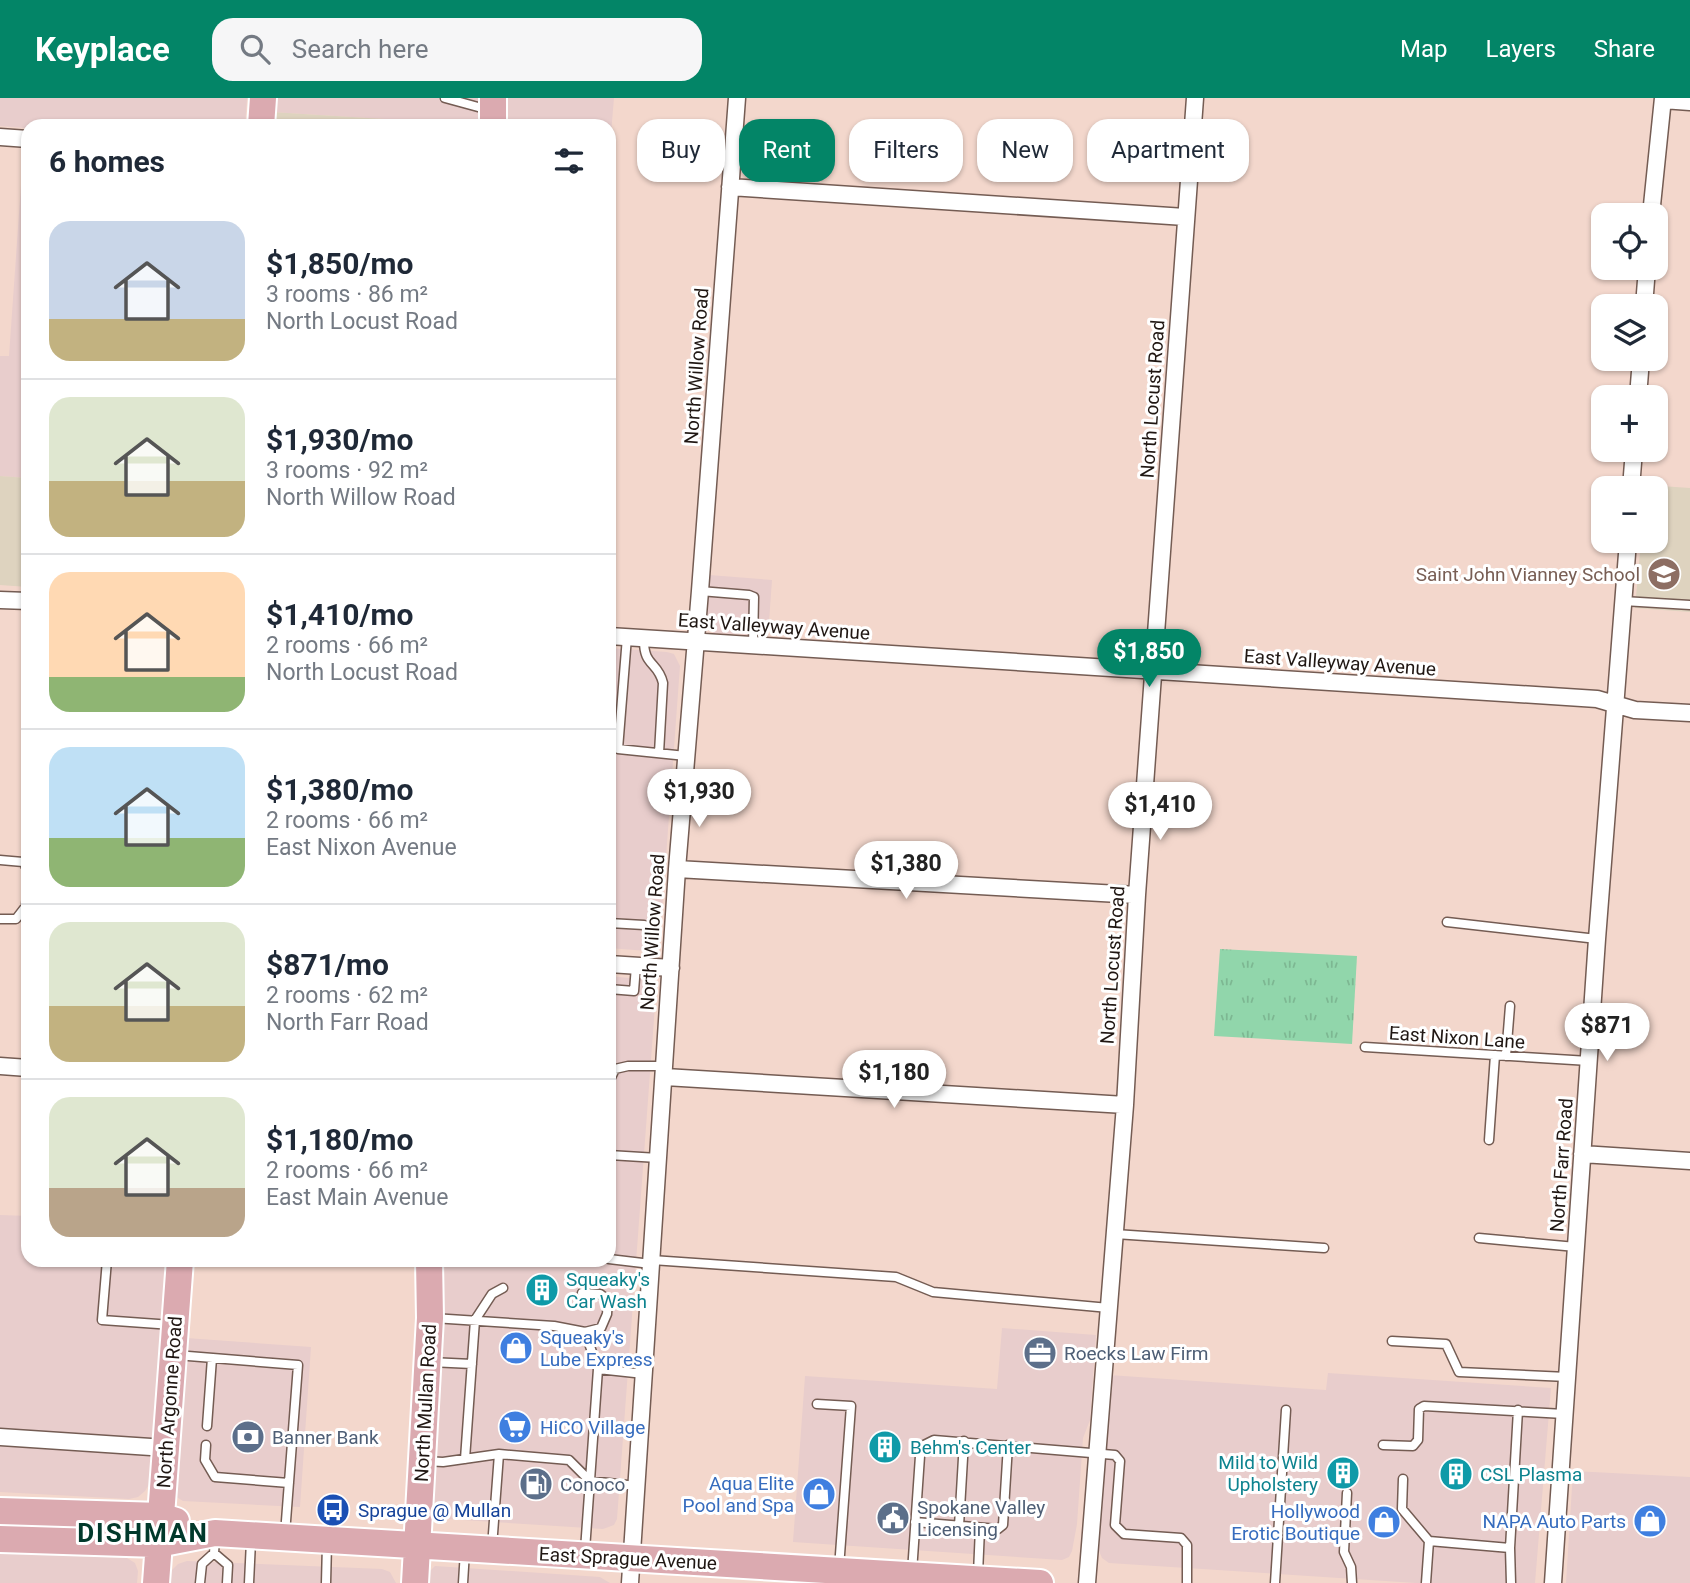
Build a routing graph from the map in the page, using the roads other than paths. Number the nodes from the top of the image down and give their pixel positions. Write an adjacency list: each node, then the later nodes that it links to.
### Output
1 (263, 98): 8 (main road)
2 (445, 98): 7 (lane)
3 (737, 98): 11 (street, North Willow Road)
4 (1195, 98): 13 (street, North Locust Road)
5 (1663, 99): 6 (street); 12 (street)
6 (1690, 102)
7 (493, 112)
8 (262, 119)
9 (0, 137): 10 (street)
10 (21, 138)
11 (730, 187): 13 (street); 15 (street, North Willow Road)
12 (1652, 203)
13 (1185, 217): 25 (street, North Locust Road)
14 (1627, 553): 18 (street, North Farr Road)
15 (700, 591): 23 (street, North Willow Road); 24 (lane)
16 (0, 600): 17 (street)
17 (21, 601)
18 (1623, 601): 19 (lane); 26 (street, North Farr Road)
19 (1690, 605)
20 (616, 636): 21 (street, East Valleyway Avenue)
21 (626, 637): 22 (street, East Valleyway Avenue); 28 (lane)
22 (644, 638): 23 (street, East Valleyway Avenue); 28 (lane)
23 (696, 642): 24 (street, East Valleyway Avenue); 29 (street, North Willow Road)
24 (753, 646): 25 (street, East Valleyway Avenue)
25 (1155, 671): 26 (street, East Valleyway Avenue); 33 (street, North Locust Road)
26 (1616, 705): 27 (street, East Valleyway Avenue); 39 (street, North Farr Road)
27 (1690, 713)
28 (659, 753): 29 (lane)
29 (686, 756): 32 (street, North Willow Road)
30 (0, 860): 31 (lane)
31 (21, 862)
32 (677, 869): 33 (street); 42 (street, North Willow Road)
33 (1137, 895): 53 (street, North Locust Road)
34 (21, 912): 35 (lane)
35 (0, 919)
36 (1447, 922): 39 (lane)
37 (616, 923): 38 (lane)
38 (644, 925)
39 (1597, 939): 48 (street, North Farr Road)
40 (616, 965): 41 (street)
41 (636, 966): 42 (street); 43 (lane)
42 (671, 968): 52 (street, North Willow Road)
43 (616, 989)
44 (1510, 1006): 47 (lane)
45 (1365, 1047): 46 (lane, East Nixon Lane)
46 (1495, 1055): 47 (lane, East Nixon Lane); 54 (lane)
47 (1506, 1056): 48 (lane, East Nixon Lane)
48 (1589, 1061): 55 (street, North Farr Road)
49 (0, 1066): 50 (street)
50 (21, 1068)
51 (616, 1069): 52 (lane)
52 (665, 1072): 53 (street); 57 (street, North Willow Road)
53 (1125, 1105): 59 (street, North Locust Road)
54 (1489, 1140)
55 (1583, 1154): 58 (street); 61 (street, North Farr Road)
56 (616, 1155): 57 (lane)
57 (659, 1158): 64 (street, North Willow Road)
58 (1690, 1161)
59 (1115, 1234): 62 (lane); 70 (street, North Locust Road)
60 (1479, 1238): 61 (lane)
61 (1576, 1247): 82 (street, North Farr Road)
62 (1324, 1248)
63 (616, 1259): 64 (lane)
64 (652, 1262): 70 (lane); 81 (street, North Willow Road)
65 (106, 1267): 73 (lane)
66 (179, 1267): 73 (main road, North Argonne Road)
67 (429, 1267): 71 (main road, North Mullan Road)
68 (503, 1288): 72 (lane)
69 (582, 1293): 74 (lane)
70 (1109, 1308): 94 (street, North Locust Road)
71 (430, 1318): 72 (lane); 78 (main road, North Mullan Road)
72 (475, 1320): 74 (lane); 79 (lane)
73 (175, 1325): 76 (main road, North Argonne Road)
74 (585, 1332): 80 (lane)
75 (1392, 1341): 82 (lane)
76 (173, 1355): 77 (lane); 93 (main road, North Argonne Road)
77 (212, 1358): 87 (lane); 100 (lane)
78 (428, 1362): 79 (lane); 97 (main road, North Mullan Road)
79 (472, 1364): 96 (lane)
80 (598, 1369): 81 (lane); 99 (lane)
81 (644, 1374): 101 (street, North Willow Road)
82 (1567, 1377): 86 (street, North Farr Road)
83 (817, 1404): 121 (lane)
84 (1286, 1409): 134 (lane)
85 (1518, 1410): 86 (lane); 92 (lane); 117 (lane)
86 (1564, 1414): 138 (street, North Farr Road)
87 (207, 1426)
88 (0, 1437): 93 (street)
89 (964, 1441): 91 (lane); 105 (lane); 106 (lane)
90 (206, 1445): 100 (lane)
91 (1008, 1445): 94 (lane); 107 (lane)
92 (1383, 1445)
93 (166, 1448): 104 (main road, North Argonne Road)
94 (1098, 1453): 132 (street, North Locust Road); 133 (lane)
95 (499, 1454): 96 (lane); 99 (lane); 118 (lane)
96 (465, 1459): 97 (lane)
97 (422, 1461): 115 (main road, North Mullan Road)
98 (1403, 1479): 112 (lane)
99 (590, 1480): 101 (lane); 119 (lane)
100 (289, 1483): 109 (lane)
101 (636, 1486): 120 (street, North Willow Road)
102 (1347, 1493): 135 (lane)
103 (0, 1511): 104 (main road, East Sprague Avenue)
104 (160, 1516): 113 (main road, East Sprague Avenue); 114 (main road, North Argonne Road)
105 (915, 1522): 106 (lane); 122 (lane)
106 (959, 1525): 107 (lane)
107 (980, 1528): 123 (lane)
108 (251, 1536): 109 (main road, East Sprague Avenue); 113 (main road, East Sprague Avenue); 127 (lane)
109 (285, 1538): 111 (main road, East Sprague Avenue)
110 (0, 1539): 114 (main road, East Sprague Avenue)
111 (327, 1540): 115 (main road, East Sprague Avenue); 128 (lane)
112 (1429, 1541): 117 (lane); 136 (lane)
113 (214, 1543): 114 (main road, East Sprague Avenue); 125 (lane); 126 (lane)
114 (158, 1544): 124 (main road, North Argonne Road)
115 (417, 1545): 116 (main road, East Sprague Avenue); 129 (main road, North Mullan Road)
116 (465, 1548): 118 (main road, East Sprague Avenue); 130 (lane)
117 (1510, 1548): 137 (lane)
118 (492, 1550): 119 (main road, East Sprague Avenue)
119 (585, 1556): 120 (main road, East Sprague Avenue)
120 (631, 1571): 121 (main road, East Sprague Avenue)
121 (822, 1575): 122 (main road, East Sprague Avenue)
122 (911, 1575): 123 (main road, East Sprague Avenue)
123 (977, 1579): 131 (main road, East Sprague Avenue)
124 (156, 1583)
125 (201, 1583)
126 (227, 1583)
127 (249, 1583)
128 (326, 1583)
129 (415, 1583)
130 (463, 1583)
131 (1026, 1583)
132 (1087, 1583)
133 (1187, 1583)
134 (1275, 1583)
135 (1352, 1583)
136 (1426, 1583)
137 (1511, 1583)
138 (1553, 1583)

